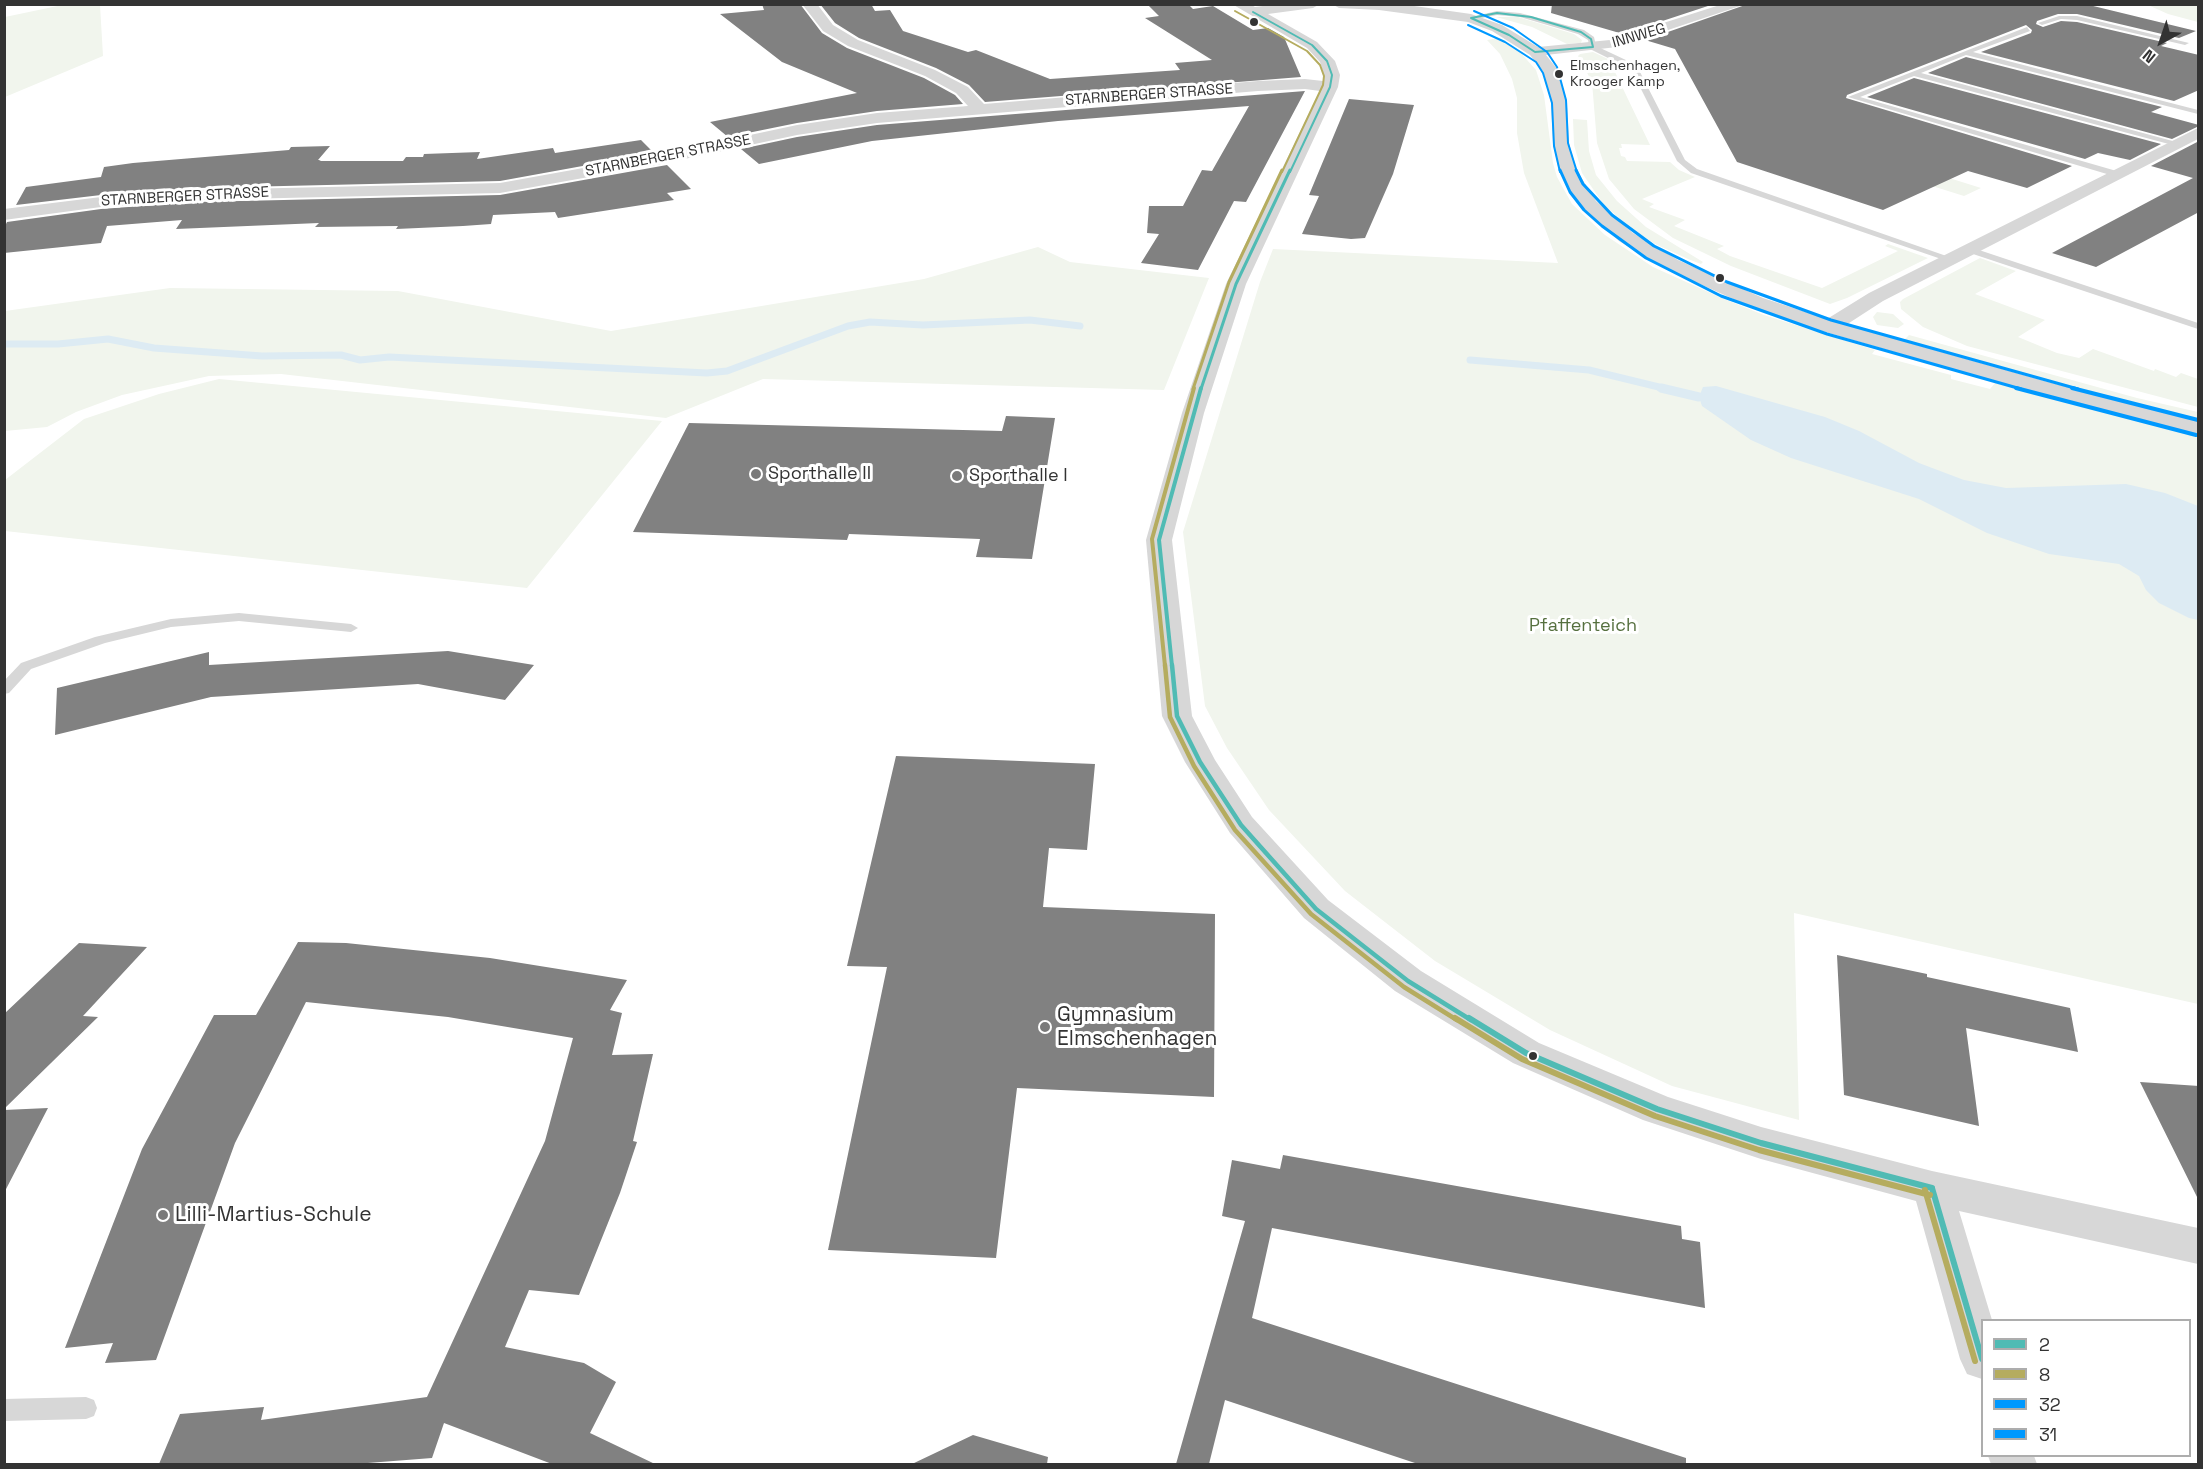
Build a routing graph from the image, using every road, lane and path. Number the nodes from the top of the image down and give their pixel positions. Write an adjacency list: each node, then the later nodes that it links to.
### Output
1 (809, 4): 17 (street)
2 (1239, 4): 7 (street)
3 (1313, 4): 7 (street)
4 (1339, 4): 6 (street)
5 (1739, 4): 12 (street, INNWEG)
6 (1421, 6): 8 (street)
7 (1252, 12): 16 (street)
8 (1471, 18): 12 (lane); 13 (street)
9 (2042, 23): 11 (lane)
10 (2027, 29): 14 (lane)
11 (2185, 43)
12 (1593, 47): 13 (street, INNWEG); 24 (lane)
13 (1535, 52): 26 (street)
14 (1967, 53): 15 (lane); 18 (lane)
15 (1912, 73): 20 (lane); 21 (lane)
16 (1330, 87): 17 (street, STARNBERGER STRASSE); 30 (street)
17 (980, 108): 22 (street, STARNBERGER STRASSE)
18 (2199, 112)
19 (2199, 133): 20 (street)
20 (2177, 145): 21 (street)
21 (2116, 174): 23 (street)
22 (4, 215)
23 (1970, 250): 24 (street); 25 (lane)
24 (1950, 259): 26 (street)
25 (2199, 326)
26 (1829, 327): 27 (street)
27 (2199, 428)
28 (351, 628): 29 (lane)
29 (4, 690)
30 (1932, 1188): 31 (street); 32 (street)
31 (2199, 1246)
32 (1981, 1352)
33 (86, 1408): 34 (lane)
34 (4, 1410)

